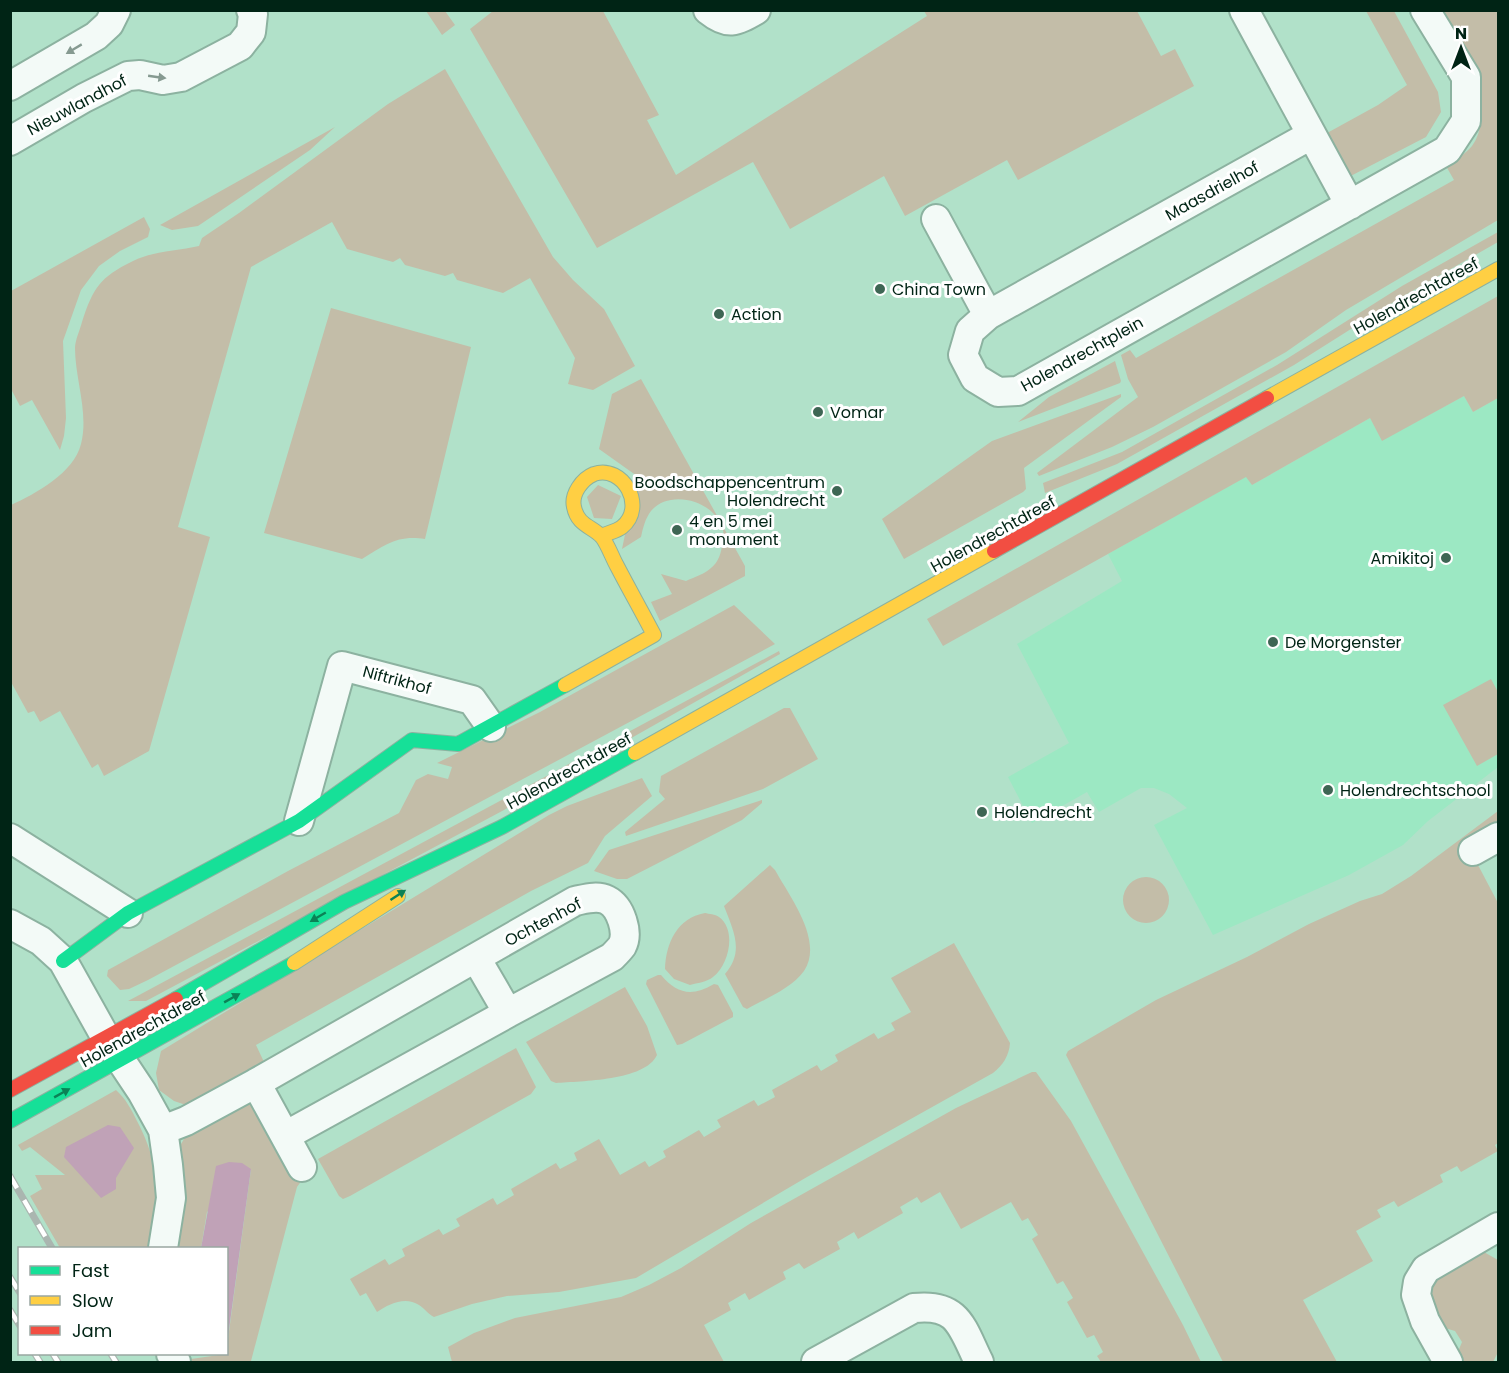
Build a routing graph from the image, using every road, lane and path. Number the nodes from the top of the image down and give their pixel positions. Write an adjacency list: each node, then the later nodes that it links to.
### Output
1 (116, 10): 7 (street, one-way to 7)
2 (251, 10): 9 (street, Nieuwlandhof, one-way to 2)
3 (708, 10): 4 (street)
4 (756, 10)
5 (1244, 10): 8 (street)
6 (1425, 10): 10 (street, Holendrechtplein)
7 (10, 86)
8 (1311, 135): 10 (street); 13 (street, Maasdrielhof)
9 (10, 141)
10 (1350, 206): 13 (street, Holendrechtplein)
11 (936, 219): 13 (street)
12 (1498, 269): 17 (main road, Holendrechtdreef)
13 (988, 315)
14 (600, 536): 14 (main road); 15 (main road)
15 (491, 727): 16 (main road); 16 (street, Niftrikhof)
16 (298, 821): 21 (main road)
17 (502, 827): 26 (main road, Holendrechtdreef, one-way to 26); 26 (main road, Holendrechtdreef, one-way to 17)
18 (1498, 837): 20 (street)
19 (10, 838): 21 (street)
20 (1473, 851)
21 (128, 913): 24 (main road)
22 (10, 924): 24 (street)
23 (476, 958): 25 (street); 25 (street, Ochtenhof); 27 (street, Ochtenhof)
24 (63, 961): 26 (street)
25 (508, 1013): 31 (street, Ochtenhof)
26 (113, 1049): 28 (main road, Holendrechtdreef); 29 (main road, Holendrechtdreef, one-way to 26); 30 (street)
27 (256, 1083): 30 (street, Ochtenhof); 31 (street)
28 (10, 1090)
29 (10, 1121)
30 (163, 1130): 34 (street)
31 (285, 1136): 32 (street)
32 (302, 1167)
33 (1498, 1227): 37 (street)
34 (163, 1247)
35 (816, 1362): 36 (street)
36 (979, 1362)
37 (1448, 1362)

